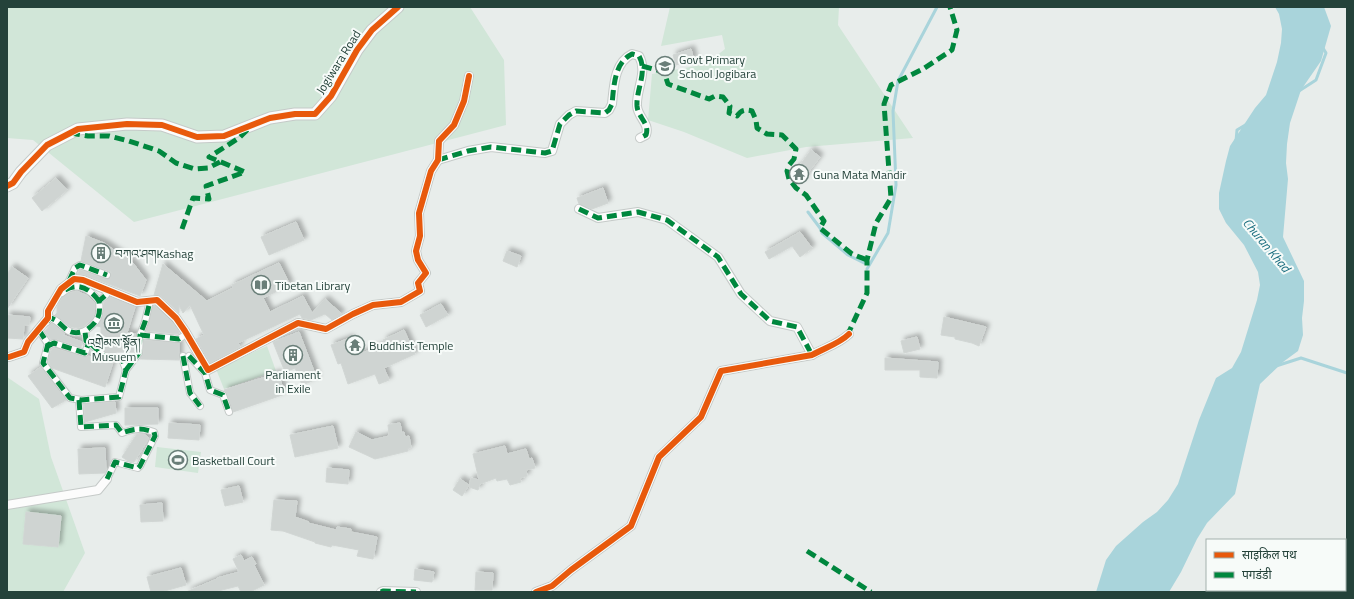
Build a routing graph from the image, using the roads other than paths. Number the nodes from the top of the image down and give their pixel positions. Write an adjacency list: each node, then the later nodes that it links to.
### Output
1 (398, 7): 5 (street, Jogiwara Road)
2 (469, 76): 4 (street)
3 (640, 138): 4 (street)
4 (438, 160): 12 (street)
5 (7, 186)
6 (579, 209): 20 (street)
7 (107, 275): 8 (street)
8 (67, 284): 9 (street); 13 (street)
9 (107, 291): 11 (street); 12 (street)
10 (57, 300): 11 (street)
11 (99, 300): 14 (street)
12 (150, 301): 16 (street)
13 (39, 331): 14 (street); 19 (street); 21 (street)
14 (85, 331): 18 (street)
15 (849, 334): 20 (street)
16 (140, 335): 17 (street); 22 (street)
17 (182, 337)
18 (89, 342): 19 (street); 22 (street)
19 (48, 346): 23 (street)
20 (812, 355): 30 (street)
21 (7, 357)
22 (126, 370): 23 (street)
23 (79, 400): 26 (street)
24 (200, 406): 25 (street)
25 (229, 412)
26 (107, 479): 27 (street)
27 (7, 505)
28 (381, 592): 29 (street)
29 (416, 592)
30 (536, 592)

